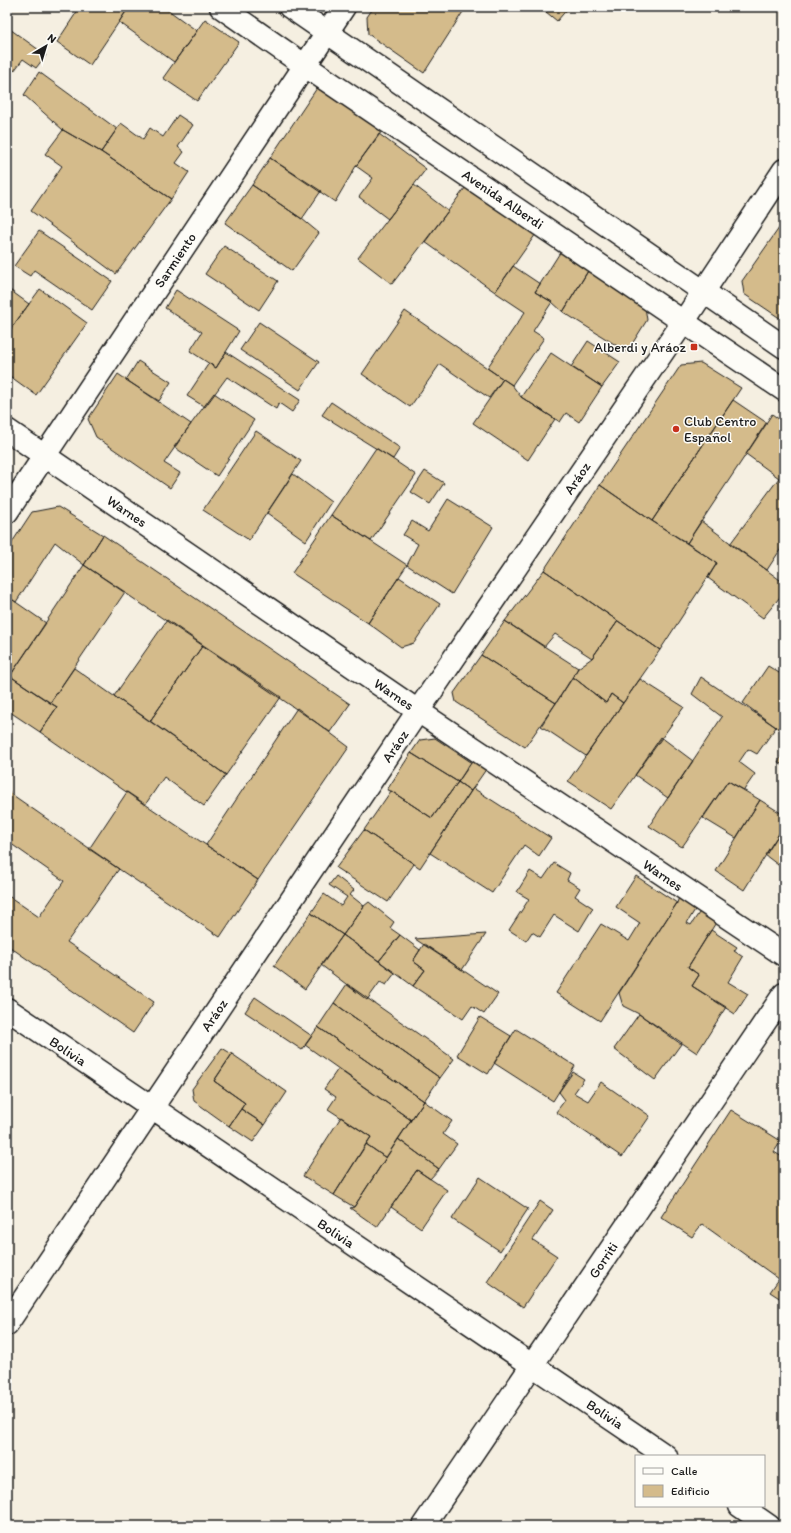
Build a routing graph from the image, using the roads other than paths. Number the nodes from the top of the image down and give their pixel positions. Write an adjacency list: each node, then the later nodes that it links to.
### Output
1 (222, 7): 5 (street, Avenida Alberdi)
2 (290, 7): 4 (street)
3 (344, 7): 4 (street, Sarmiento)
4 (327, 32): 5 (street, Sarmiento); 7 (street)
5 (304, 65): 8 (street, Avenida Alberdi); 12 (street, Sarmiento)
6 (784, 170): 7 (street, Aráoz)
7 (703, 292): 8 (street, Aráoz); 9 (street)
8 (684, 321): 10 (street, Avenida Alberdi); 14 (street, Aráoz)
9 (784, 347)
10 (784, 390)
11 (7, 430): 12 (street, Warnes)
12 (45, 456): 13 (street, Sarmiento); 14 (street, Warnes)
13 (7, 512)
14 (418, 711): 15 (street, Warnes); 18 (street, Aráoz)
15 (784, 955)
16 (784, 994): 20 (street, Gorriti)
17 (7, 1009): 18 (street, Bolivia)
18 (152, 1108): 19 (street, Aráoz); 20 (street, Bolivia)
19 (7, 1324)
20 (532, 1365): 21 (street, Bolivia); 23 (street, Gorriti)
21 (665, 1455)
22 (741, 1507): 24 (street)
23 (423, 1526)
24 (769, 1526)

